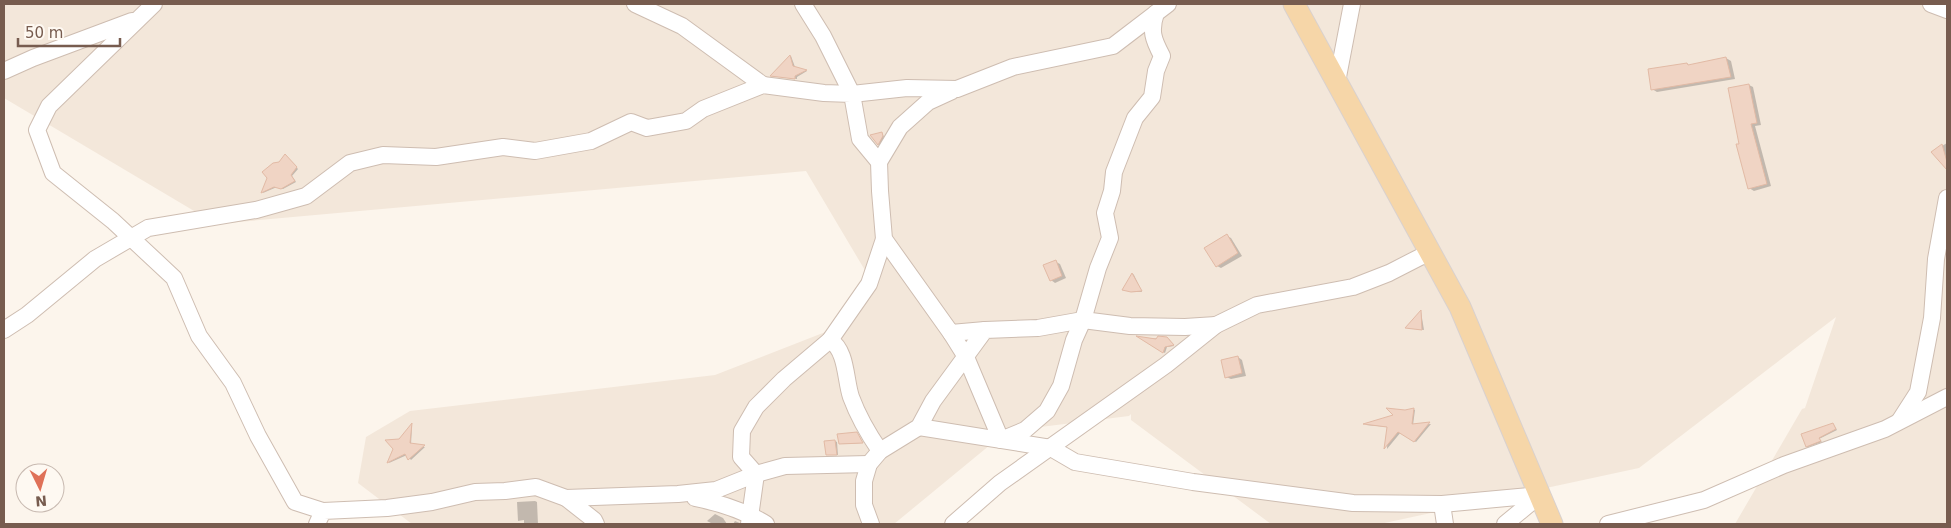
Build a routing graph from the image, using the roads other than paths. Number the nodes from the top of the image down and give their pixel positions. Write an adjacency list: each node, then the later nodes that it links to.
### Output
1 (154, 4): 9 (street)
2 (636, 4): 12 (street)
3 (803, 4): 14 (street)
4 (1294, 4): 11 (main road)
5 (1352, 4): 11 (street)
6 (1931, 4): 8 (street)
7 (1162, 8): 13 (street); 20 (street)
8 (1947, 10)
9 (140, 17): 10 (street); 17 (street)
10 (4, 71)
11 (1336, 82): 19 (main road)
12 (763, 85): 14 (street); 17 (street)
13 (957, 89): 14 (street); 15 (street)
14 (852, 94): 15 (street)
15 (879, 162): 18 (street)
16 (1947, 198): 28 (street)
17 (130, 238): 22 (street); 39 (street)
18 (884, 239): 24 (street); 25 (street)
19 (1430, 252): 21 (street); 36 (main road)
20 (1083, 320): 21 (street); 23 (street); 30 (street)
21 (1216, 325): 31 (street)
22 (4, 330)
23 (985, 330): 24 (street); 26 (street)
24 (951, 333): 26 (street)
25 (830, 340): 32 (street); 34 (street)
26 (966, 357): 29 (street); 30 (street)
27 (1947, 397): 28 (street)
28 (1899, 422): 48 (street)
29 (919, 427): 30 (street); 32 (street)
30 (1001, 440): 31 (street)
31 (1051, 448): 38 (street); 44 (street)
32 (880, 451): 33 (street)
33 (869, 464): 34 (street); 43 (street)
34 (756, 474): 35 (street); 40 (street)
35 (678, 494): 37 (street); 40 (street)
36 (1540, 495): 38 (street); 46 (street); 47 (main road)
37 (566, 498): 39 (street); 41 (street)
38 (1442, 504): 45 (street)
39 (320, 518)
40 (749, 520): 42 (street)
41 (596, 524)
42 (766, 524)
43 (871, 524)
44 (953, 524)
45 (1445, 524)
46 (1505, 524)
47 (1552, 524)
48 (1608, 524)

